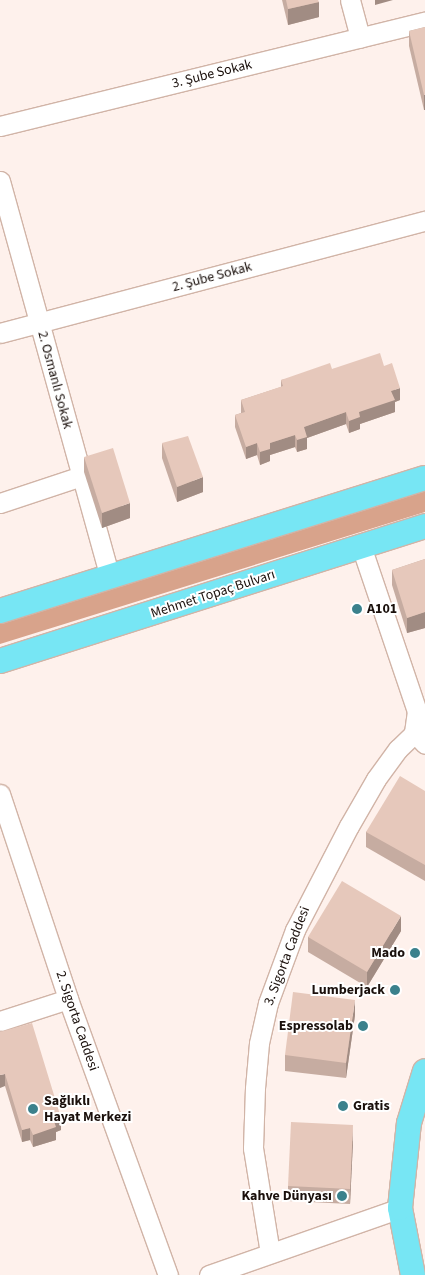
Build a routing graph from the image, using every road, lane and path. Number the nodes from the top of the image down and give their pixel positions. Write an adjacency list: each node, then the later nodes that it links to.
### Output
1 (350, 0): 3 (street)
2 (425, 22): 3 (street, 3. Şube Sokak)
3 (360, 38): 4 (street, 3. Şube Sokak)
4 (0, 126)
5 (0, 181): 7 (street, 2. Osmanlı Sokak)
6 (425, 221): 7 (street, 2. Şube Sokak)
7 (39, 323): 8 (street, 2. Şube Sokak); 9 (street, 2. Osmanlı Sokak)
8 (0, 333)
9 (82, 476): 11 (street); 14 (street, 2. Osmanlı Sokak)
10 (425, 478): 14 (main road)
11 (0, 503)
12 (425, 526): 13 (main road, Mehmet Topaç Bulvarı)
13 (361, 546): 16 (main road, Mehmet Topaç Bulvarı); 17 (street)
14 (110, 578): 15 (main road)
15 (0, 611)
16 (0, 662)
17 (421, 733): 23 (street, 3. Sigorta Caddesi)
18 (0, 794): 19 (street, 2. Sigorta Caddesi)
19 (68, 999): 20 (street); 24 (street, 2. Sigorta Caddesi)
20 (0, 1021)
21 (425, 1071): 22 (main road)
22 (400, 1208): 23 (street); 26 (main road)
23 (270, 1253): 25 (street)
24 (168, 1275)
25 (209, 1275)
26 (413, 1275)

